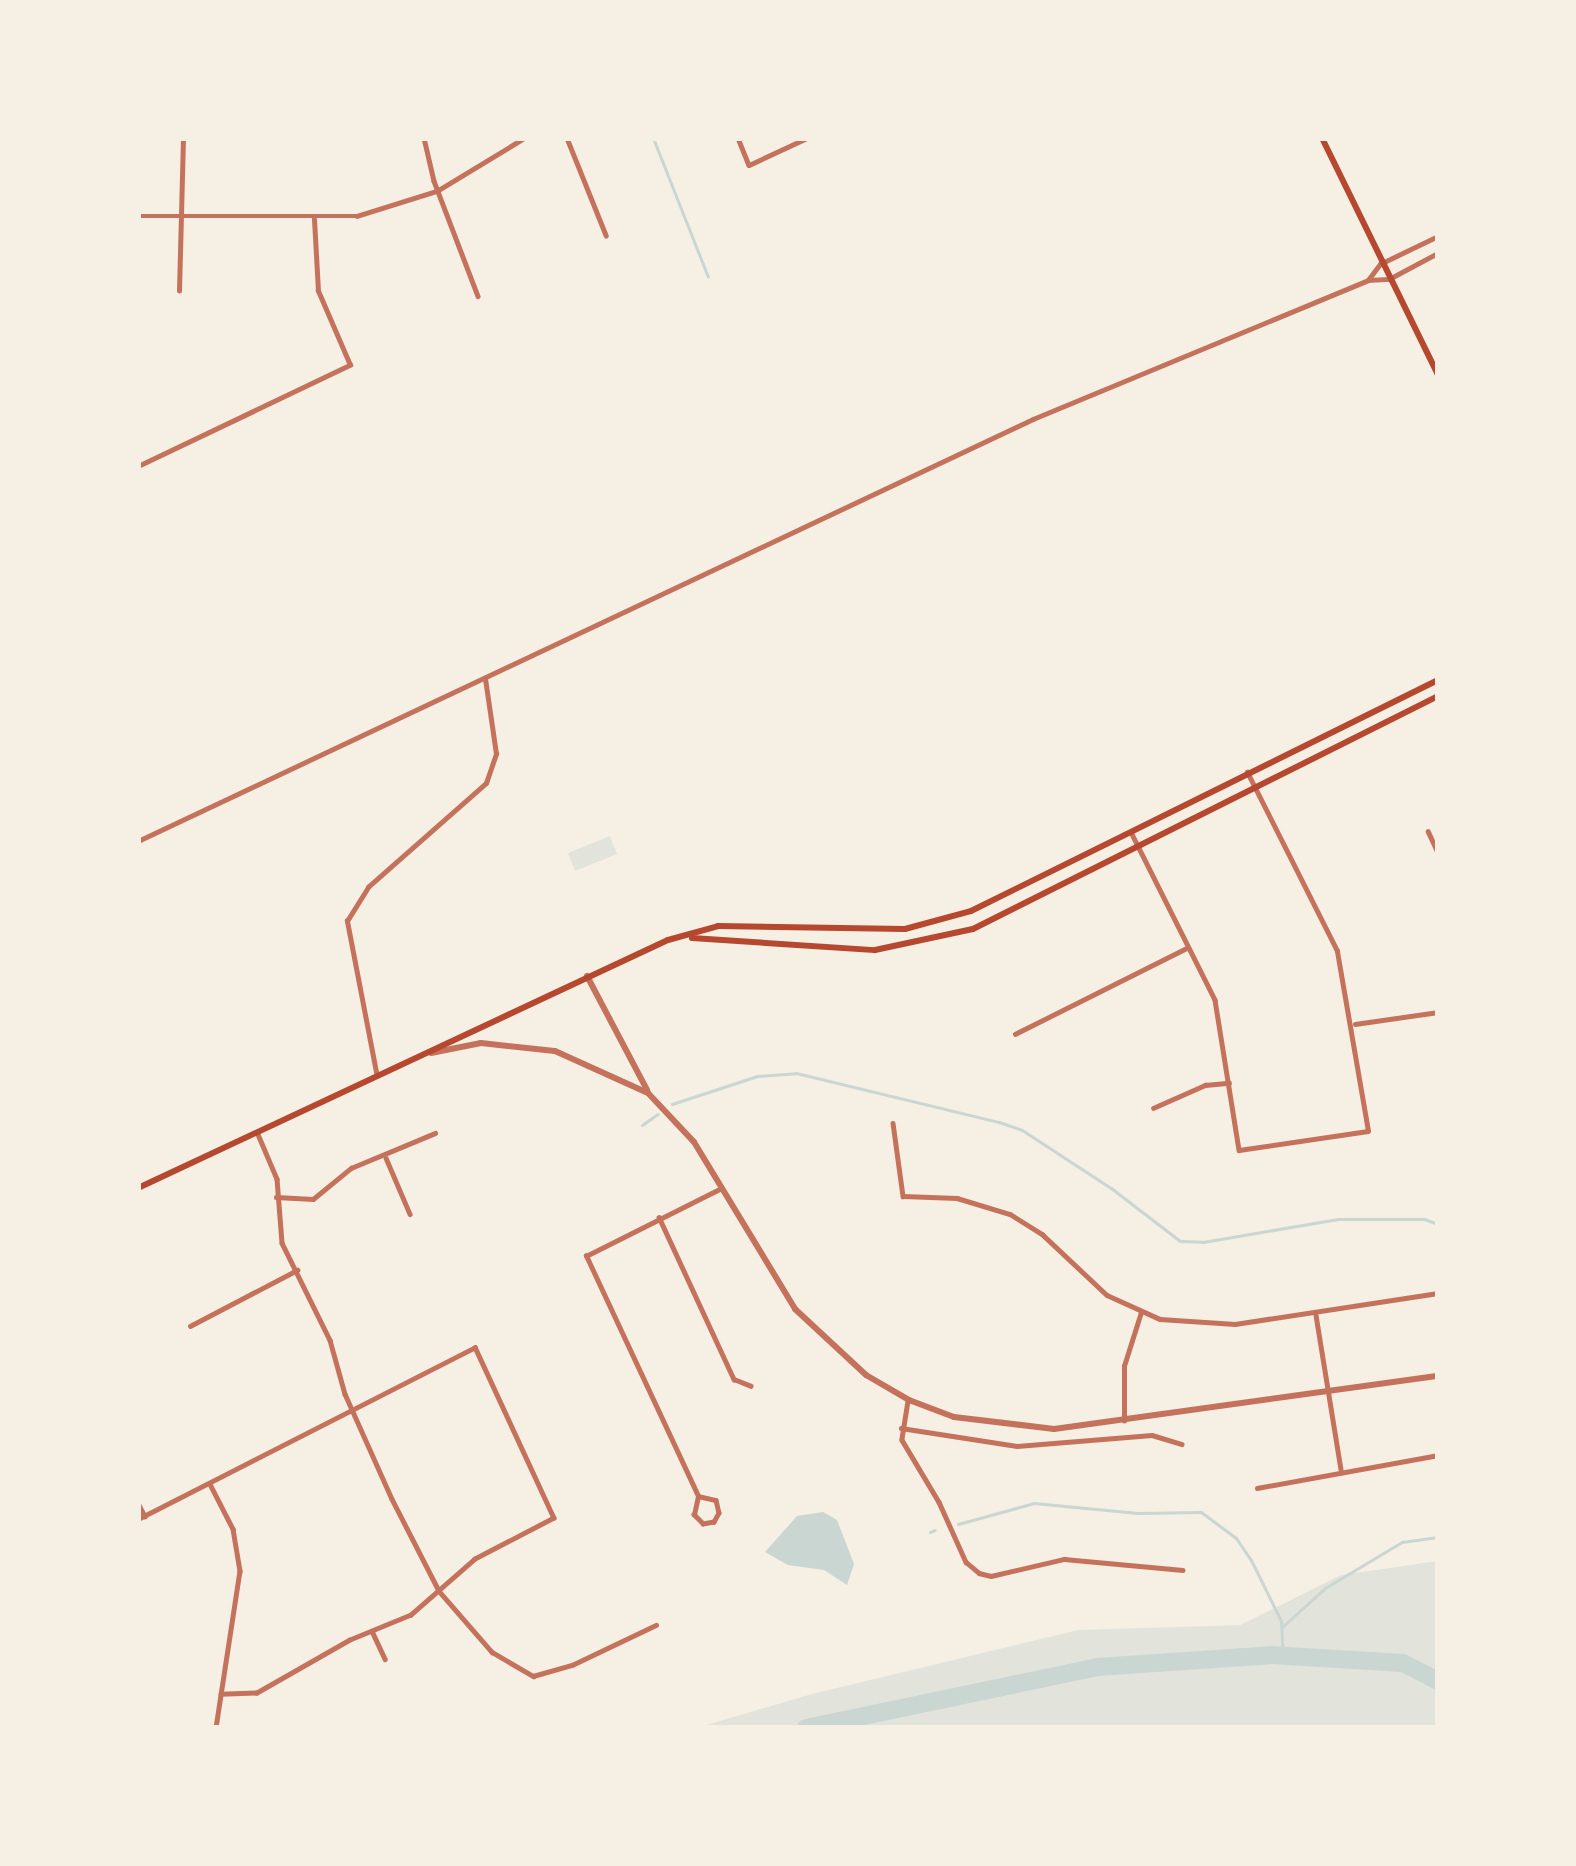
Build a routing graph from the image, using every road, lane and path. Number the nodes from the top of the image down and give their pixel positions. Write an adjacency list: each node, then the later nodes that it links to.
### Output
1 (183, 138): 10 (street)
2 (424, 138): 8 (street)
3 (524, 138): 8 (street)
4 (567, 138): 12 (street)
5 (738, 138): 6 (street)
6 (807, 138)
7 (1322, 138): 15 (main road)
8 (437, 191): 11 (street); 19 (street)
9 (138, 216): 10 (street)
10 (181, 217): 11 (street); 18 (street)
11 (314, 219): 21 (street)
12 (605, 235)
13 (1438, 236): 15 (street)
14 (1438, 253): 17 (street)
15 (1381, 264): 16 (street); 17 (main road)
16 (1368, 280): 17 (street); 22 (street)
17 (1389, 280): 20 (main road)
18 (179, 291)
19 (478, 296)
20 (1438, 375)
21 (138, 466)
22 (485, 679): 29 (street); 42 (street)
23 (1438, 680): 25 (main road)
24 (1438, 696): 26 (main road)
25 (1247, 772): 26 (street); 28 (main road)
26 (1256, 789): 30 (main road); 40 (street)
27 (1428, 831): 31 (street)
28 (1130, 832): 30 (street); 32 (main road)
29 (138, 842)
30 (1140, 850): 35 (main road); 37 (street)
31 (1438, 852)
32 (911, 927): 33 (main road); 35 (main road)
33 (814, 928): 34 (main road); 36 (main road)
34 (689, 938): 36 (main road); 38 (main road)
35 (915, 945): 36 (main road)
36 (811, 946)
37 (1189, 947): 41 (street); 43 (street)
38 (587, 976): 42 (main road); 44 (street)
39 (1438, 1012): 40 (street)
40 (1352, 1024): 43 (street)
41 (1016, 1034)
42 (376, 1072): 44 (street); 47 (main road)
43 (1229, 1083): 45 (street)
44 (648, 1093): 51 (street)
45 (1153, 1108)
46 (893, 1124): 57 (street)
47 (256, 1132): 50 (main road); 52 (street)
48 (435, 1132): 49 (street)
49 (386, 1157): 52 (street); 53 (street)
50 (138, 1188)
51 (723, 1188): 54 (street); 63 (street)
52 (277, 1197): 55 (street)
53 (410, 1214)
54 (659, 1217): 61 (street); 72 (street)
55 (297, 1270): 59 (street); 64 (street)
56 (1438, 1293): 58 (street)
57 (1141, 1312): 58 (street); 65 (street)
58 (1316, 1312): 62 (street)
59 (190, 1326)
60 (1438, 1376): 62 (street)
61 (751, 1386)
62 (1328, 1391): 65 (street); 69 (street)
63 (909, 1400): 65 (street); 66 (street)
64 (353, 1410): 70 (street); 76 (street); 76 (street)
65 (1124, 1421)
66 (901, 1428): 67 (street); 75 (street)
67 (1182, 1444)
68 (1438, 1455): 69 (street)
69 (1341, 1469): 71 (street)
70 (210, 1484): 74 (street); 80 (street)
71 (1257, 1488)
72 (698, 1496): 72 (street)
73 (138, 1503): 74 (street)
74 (141, 1518)
75 (1182, 1570)
76 (439, 1591): 77 (street); 78 (street)
77 (656, 1625)
78 (372, 1631): 79 (street); 80 (street)
79 (385, 1658)
80 (221, 1694): 81 (street)
81 (216, 1728)
82 (960, 1728): 83 (path)
83 (986, 1728)

